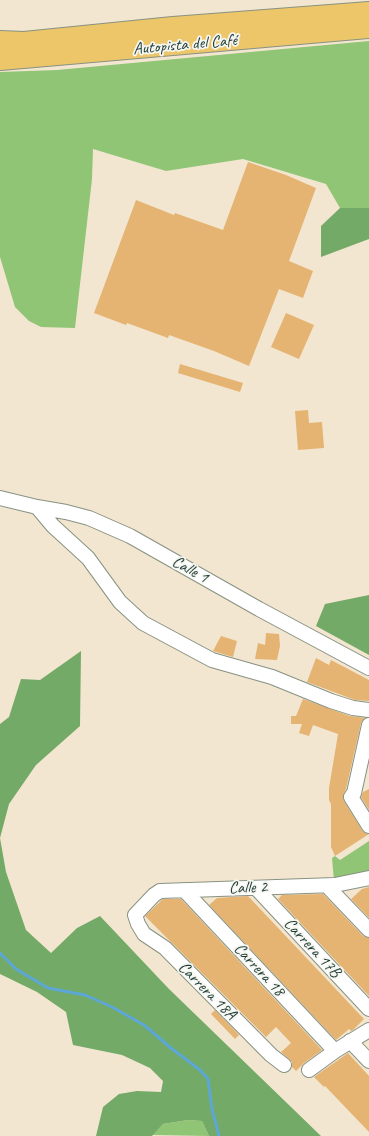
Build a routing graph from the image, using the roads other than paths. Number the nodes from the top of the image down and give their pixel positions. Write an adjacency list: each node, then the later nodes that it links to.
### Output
1 (369, 12): 3 (highway, Autopista del Café)
2 (369, 28): 4 (highway, Autopista del Café)
3 (0, 41)
4 (0, 60)
5 (0, 498): 6 (street, Calle 1)
6 (37, 507): 7 (street, Calle 1); 8 (street)
7 (369, 668)
8 (369, 710)
9 (369, 726): 10 (street)
10 (369, 826)
11 (369, 878): 12 (street, Calle 2)
12 (327, 886): 13 (street, Calle 2); 16 (street)
13 (256, 888): 14 (street, Calle 2); 17 (street, Carrera 17B)
14 (184, 890): 15 (street, Calle 2); 20 (street, Carrera 18)
15 (135, 915): 22 (street, Carrera 18A)
16 (369, 930)
17 (369, 1009)
18 (369, 1030): 19 (street)
19 (350, 1041): 20 (street); 21 (street)
20 (335, 1051): 23 (street)
21 (369, 1061)
22 (284, 1065)
23 (309, 1070)

